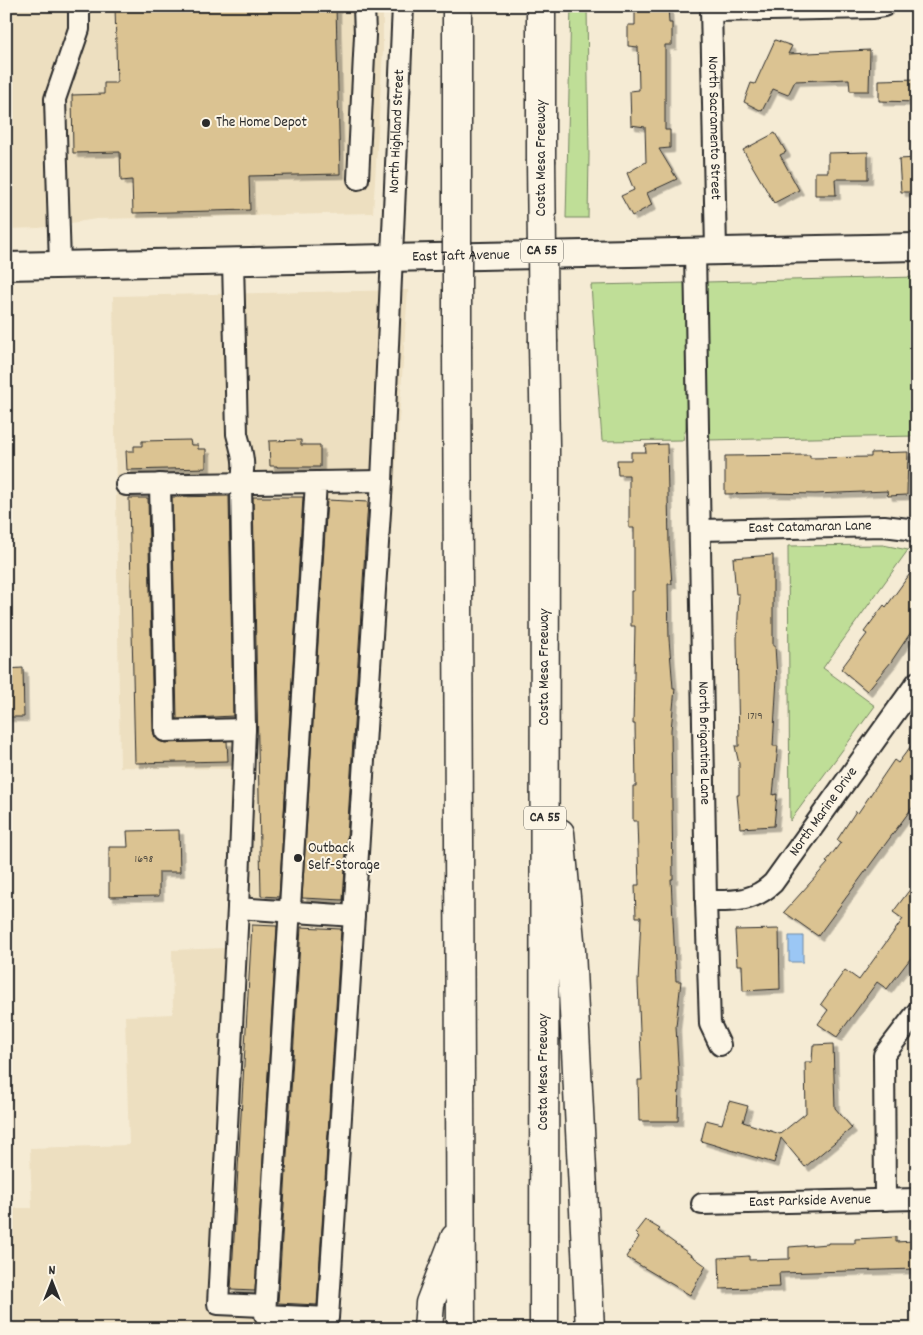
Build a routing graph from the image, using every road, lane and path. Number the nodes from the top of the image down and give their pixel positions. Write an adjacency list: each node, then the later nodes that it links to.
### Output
1 (79, 6): 13 (street)
2 (364, 6): 8 (street)
3 (403, 6): 11 (street, North Highland Street)
4 (457, 6): 35 (highway, bridge)
5 (542, 6): 23 (highway, Costa Mesa Freeway / CA 55, bridge)
6 (884, 6): 7 (street)
7 (711, 9): 10 (street, North Sacramento Street)
8 (358, 179)
9 (917, 247): 10 (main road, East Taft Avenue)
10 (706, 251): 11 (main road, East Taft Avenue); 15 (street, North Sacramento Street)
11 (391, 258): 12 (main road, East Taft Avenue); 16 (street, North Highland Street)
12 (233, 261): 13 (main road, East Taft Avenue); 18 (street)
13 (60, 265): 14 (main road, East Taft Avenue)
14 (6, 266)
15 (698, 439): 21 (street, North Brigantine Lane)
16 (382, 481): 17 (street); 29 (street, North Highland Street)
17 (316, 482): 18 (street); 28 (street)
18 (241, 483): 19 (street); 25 (street)
19 (160, 484): 20 (street); 25 (street)
20 (126, 485)
21 (701, 530): 22 (street, East Catamaran Lane); 26 (street, North Brigantine Lane)
22 (917, 532)
23 (545, 665): 39 (highway, Costa Mesa Freeway / CA 55); 40 (highway)
24 (917, 682): 26 (street, North Marine Drive)
25 (245, 729): 27 (street)
26 (706, 901): 31 (street, North Brigantine Lane)
27 (238, 908): 28 (street); 36 (street)
28 (290, 912): 29 (street); 36 (street)
29 (354, 916): 36 (street, North Highland Street)
30 (917, 1012): 32 (street)
31 (720, 1045)
32 (885, 1200): 33 (street, East Parkside Avenue); 34 (street, East Parkside Avenue)
33 (917, 1200)
34 (702, 1204)
35 (461, 1223): 37 (highway); 38 (highway)
36 (265, 1306)
37 (429, 1316)
38 (461, 1329)
39 (544, 1329)
40 (590, 1329)

